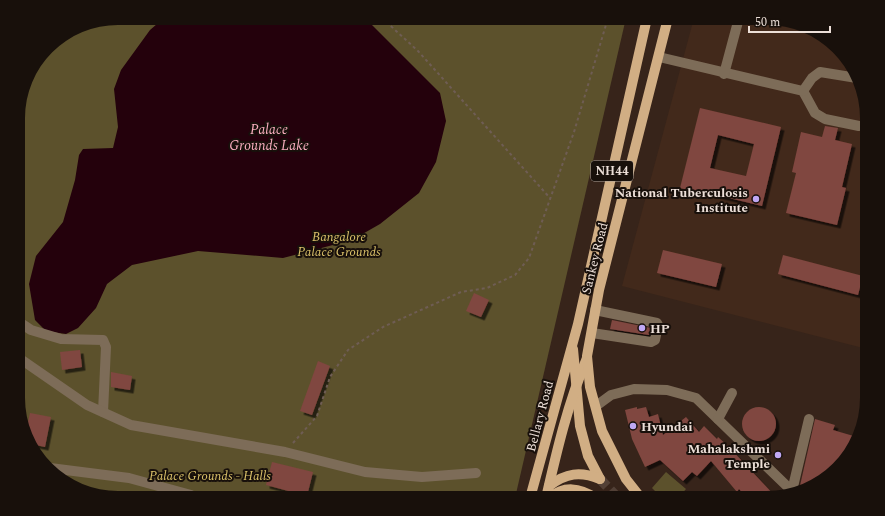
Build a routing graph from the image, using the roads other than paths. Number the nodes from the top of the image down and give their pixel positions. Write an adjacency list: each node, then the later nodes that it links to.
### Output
1 (645, 25): 12 (main road, Sankey Road / NH44)
2 (666, 25): 4 (main road, Sankey Road / NH44)
3 (737, 25): 5 (street)
4 (659, 57): 5 (street); 9 (main road, Sankey Road / NH44)
5 (724, 74): 7 (street)
6 (850, 77): 7 (street)
7 (803, 91): 8 (street)
8 (859, 126)
9 (595, 310): 11 (main road, Sankey Road / NH44); 11 (street)
10 (25, 326): 18 (street)
11 (592, 333): 13 (main road, Sankey Road / NH44)
12 (572, 341): 15 (main road); 27 (main road, Bellary Road)
13 (588, 356): 15 (main road, Bellary Road); 17 (main road, Sankey Road)
14 (25, 362): 18 (street)
15 (576, 383): 23 (main road, Bellary Road); 23 (main road)
16 (732, 393): 19 (street)
17 (596, 406): 19 (street); 31 (main road, Sankey Road)
18 (103, 412): 22 (street)
19 (718, 419): 25 (street)
20 (809, 419): 24 (street)
21 (58, 469): 26 (street)
22 (476, 473)
23 (549, 486): 28 (main road, Bellary Road)
24 (793, 487)
25 (789, 488)
26 (176, 491)
27 (532, 491)
28 (548, 491)
29 (557, 491): 30 (main road)
30 (585, 491)
31 (635, 491)

